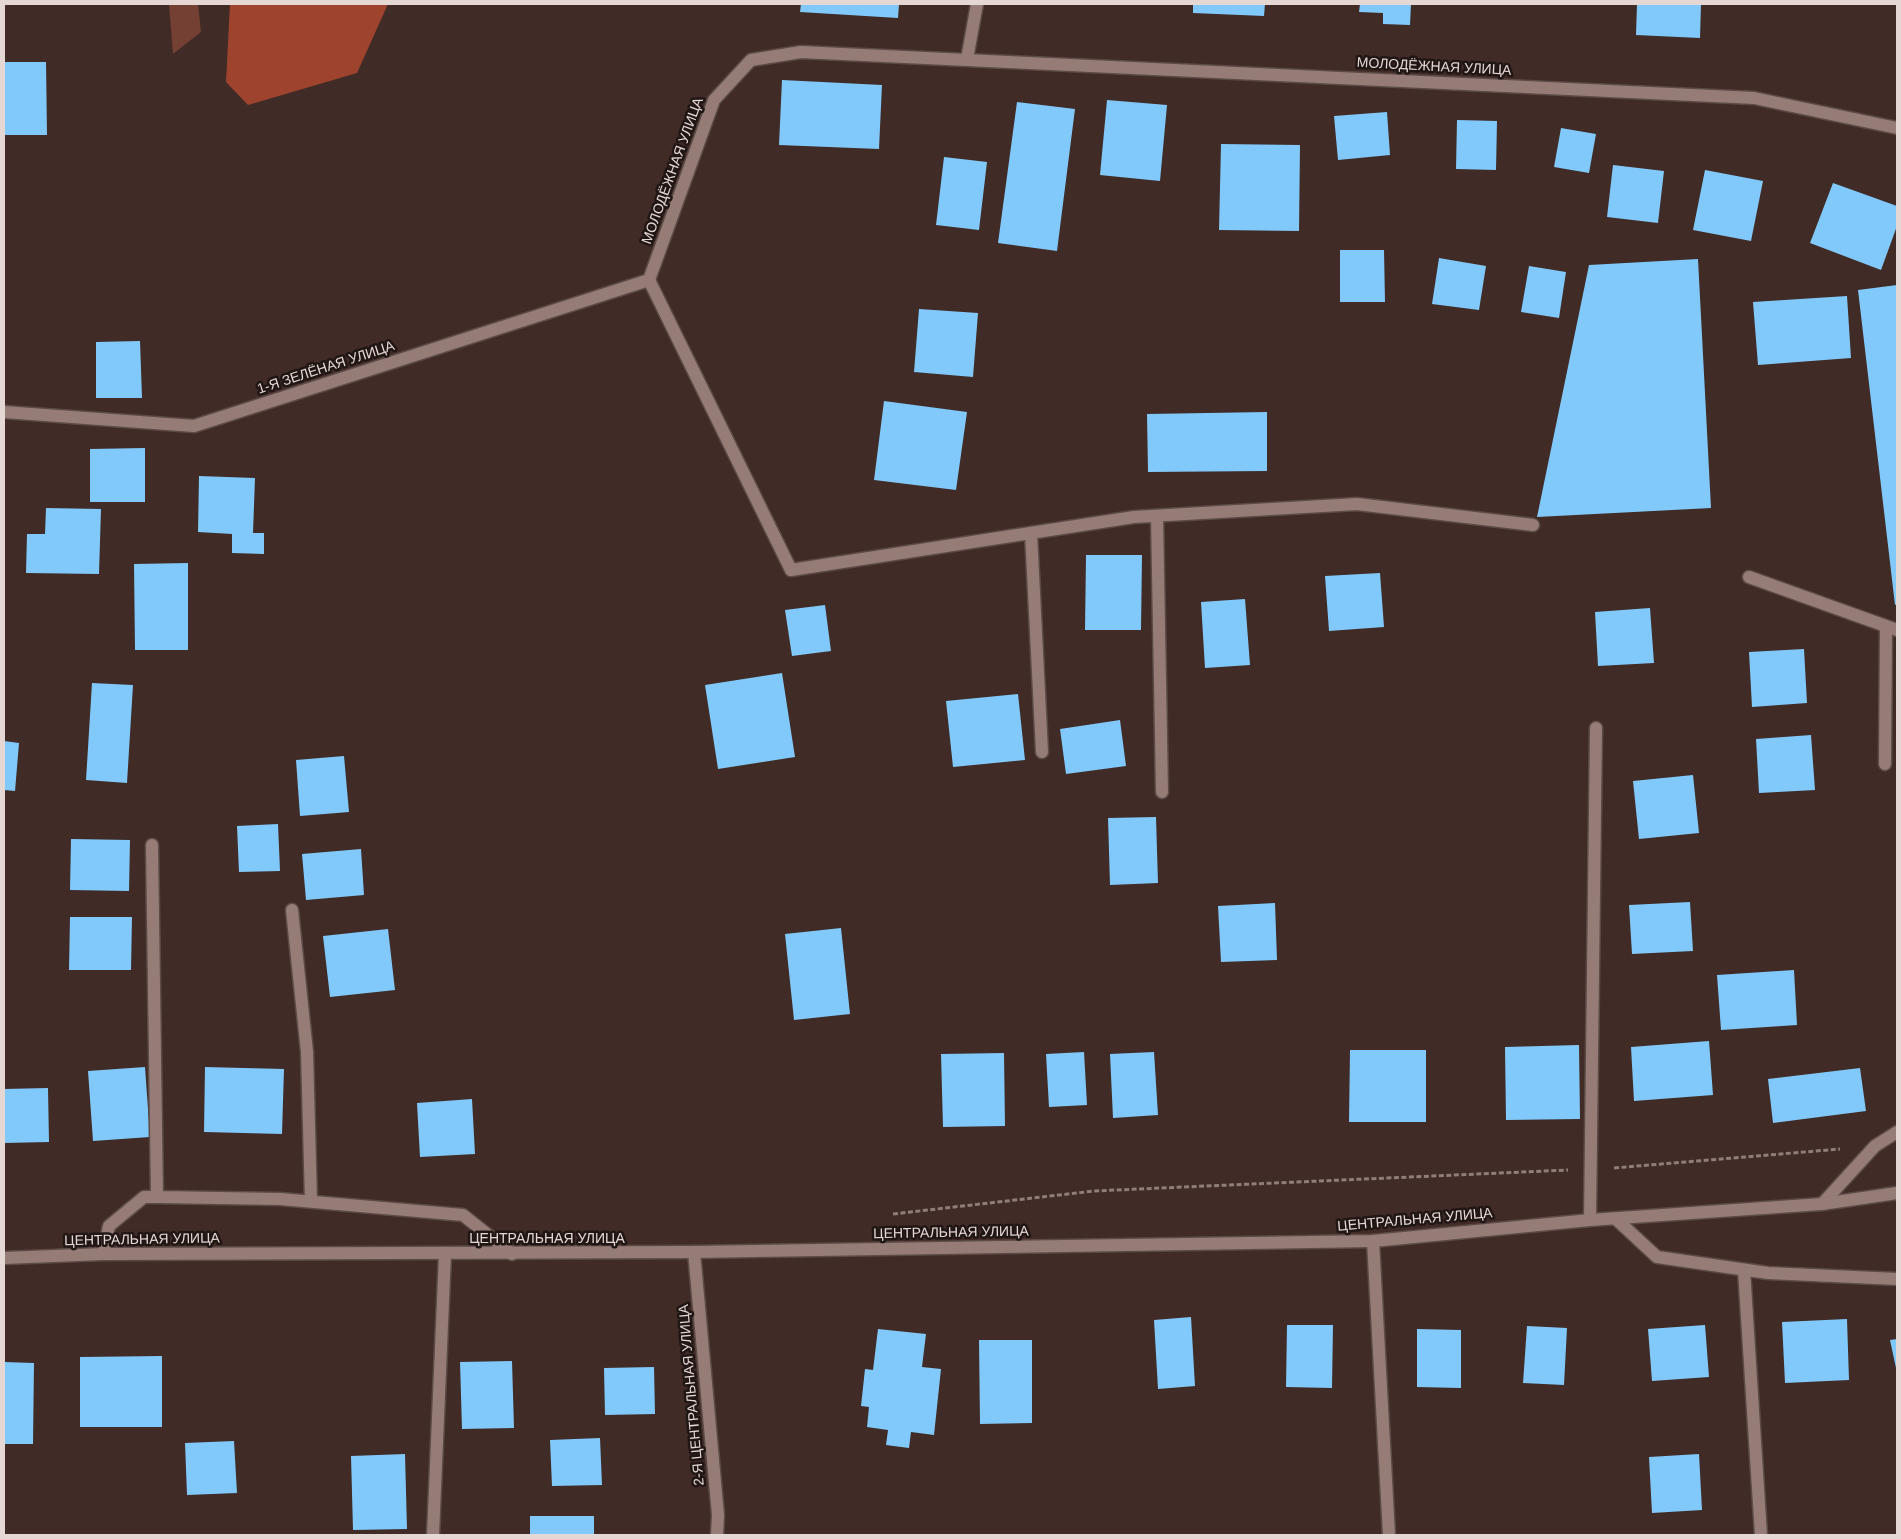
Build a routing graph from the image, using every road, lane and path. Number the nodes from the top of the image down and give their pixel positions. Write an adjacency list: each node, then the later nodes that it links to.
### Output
1 (977, 4): 2 (street)
2 (967, 60): 3 (street, МОЛОДЁЖНАЯ УЛИЦА); 4 (street, МОЛОДЁЖНАЯ УЛИЦА)
3 (1897, 128)
4 (649, 280): 5 (street, 1-Я ЗЕЛЁНАЯ УЛИЦА); 8 (street)
5 (4, 412)
6 (1157, 516): 7 (street); 8 (street); 14 (street)
7 (1533, 524)
8 (1031, 533): 12 (street)
9 (1749, 577): 10 (street)
10 (1891, 628): 13 (street)
11 (1596, 728): 19 (street)
12 (1042, 752)
13 (1885, 764)
14 (1162, 792)
15 (152, 845): 21 (street)
16 (292, 910): 22 (street)
17 (1897, 1132): 18 (street)
18 (1874, 1146): 19 (path); 23 (street)
19 (1591, 1170): 24 (path); 26 (street)
20 (1897, 1193): 23 (street, ЦЕНТРАЛЬНАЯ УЛИЦА)
21 (158, 1197): 22 (street); 29 (street)
22 (311, 1202): 31 (street)
23 (1822, 1204): 25 (street, ЦЕНТРАЛЬНАЯ УЛИЦА)
24 (893, 1214)
25 (1616, 1219): 26 (street, ЦЕНТРАЛЬНАЯ УЛИЦА); 33 (street)
26 (1590, 1220): 27 (street, ЦЕНТРАЛЬНАЯ УЛИЦА)
27 (1373, 1241): 28 (street, ЦЕНТРАЛЬНАЯ УЛИЦА); 37 (street)
28 (694, 1252): 31 (street, ЦЕНТРАЛЬНАЯ УЛИЦА); 36 (street, 2-Я ЦЕНТРАЛЬНАЯ УЛИЦА)
29 (103, 1254): 30 (street, ЦЕНТРАЛЬНАЯ УЛИЦА); 32 (street, ЦЕНТРАЛЬНАЯ УЛИЦА)
30 (445, 1254): 31 (street, ЦЕНТРАЛЬНАЯ УЛИЦА); 35 (street)
31 (512, 1254)
32 (4, 1258)
33 (1744, 1270): 34 (street); 38 (street)
34 (1897, 1279)
35 (433, 1535)
36 (717, 1535)
37 (1389, 1535)
38 (1761, 1535)

